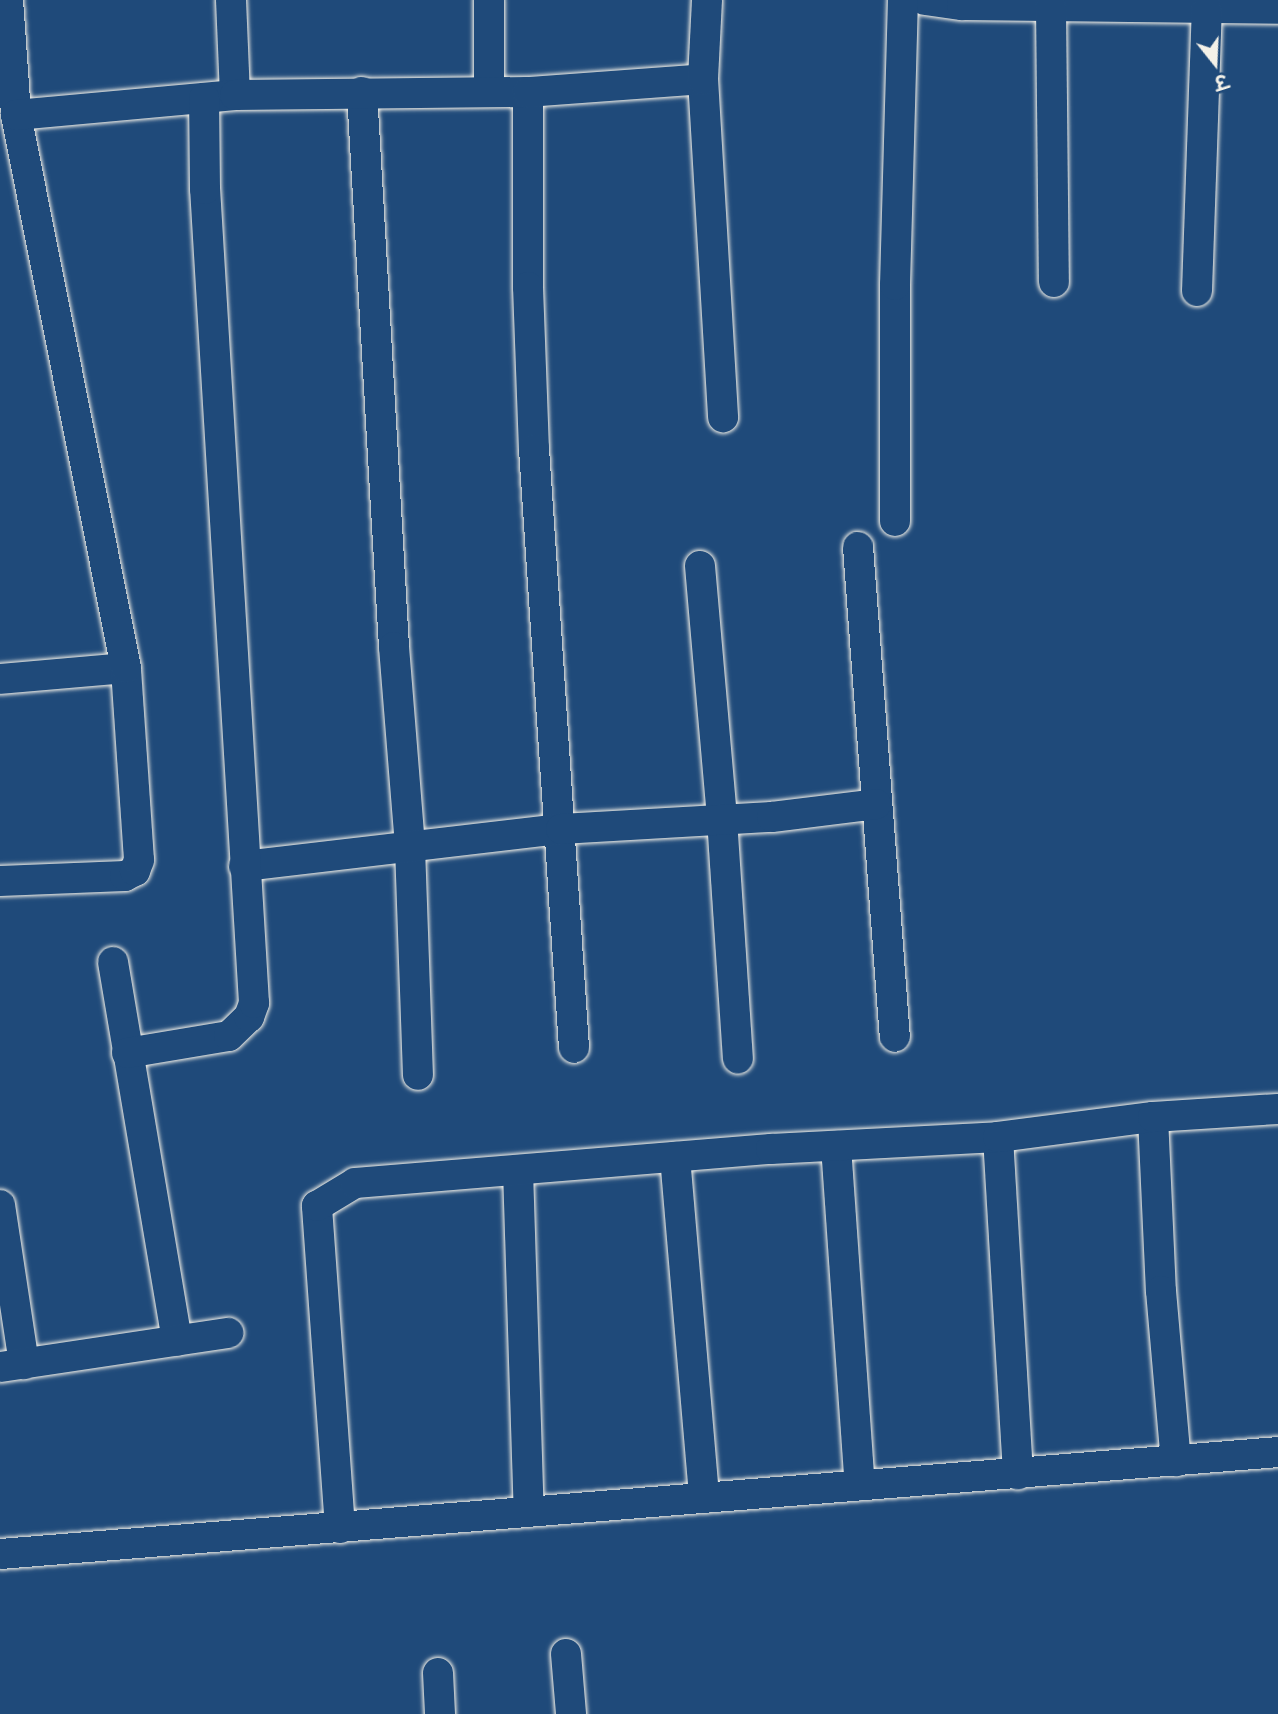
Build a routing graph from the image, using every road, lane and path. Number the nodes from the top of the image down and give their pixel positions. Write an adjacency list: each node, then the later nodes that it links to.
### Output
1 (8, 0): 18 (street)
2 (231, 0): 16 (street)
3 (489, 0): 13 (street)
4 (707, 0): 12 (street)
5 (903, 0): 22 (street)
6 (925, 0): 7 (street)
7 (1007, 3): 9 (street)
8 (1155, 4): 9 (street); 11 (street)
9 (1051, 7): 19 (street)
10 (1278, 9): 11 (street)
11 (1207, 10): 20 (street)
12 (703, 79): 15 (street); 21 (street)
13 (489, 90): 14 (street); 15 (street)
14 (362, 92): 16 (street); 30 (street)
15 (528, 92): 29 (street)
16 (235, 94): 17 (street)
17 (204, 98): 18 (street); 31 (street)
18 (16, 115): 25 (street)
19 (1054, 282)
20 (1197, 291)
21 (723, 417)
22 (895, 521)
23 (858, 547): 27 (street)
24 (700, 566): 28 (street)
25 (126, 668): 26 (street); 32 (street)
26 (0, 679)
27 (876, 804): 28 (street); 34 (street)
28 (722, 819): 29 (street); 37 (street)
29 (561, 829): 30 (street); 35 (street)
30 (410, 847): 31 (street); 38 (street)
31 (244, 866): 36 (street)
32 (0, 881)
33 (113, 962): 36 (street)
34 (895, 1037)
35 (575, 1048)
36 (127, 1053): 47 (street)
37 (738, 1058)
38 (418, 1075)
39 (1278, 1110): 40 (street)
40 (1153, 1118): 41 (street); 50 (street)
41 (998, 1137): 42 (street); 51 (street)
42 (836, 1146): 43 (street); 52 (street)
43 (675, 1157): 44 (street); 53 (street)
44 (518, 1170): 54 (street); 55 (street)
45 (0, 1205): 48 (street)
46 (228, 1333): 47 (street)
47 (177, 1341): 48 (street)
48 (12, 1366)
49 (1278, 1452): 50 (street)
50 (1176, 1461): 51 (street)
51 (1018, 1474): 52 (street)
52 (860, 1485): 53 (street)
53 (704, 1498): 54 (street)
54 (529, 1512): 55 (street)
55 (340, 1528): 56 (street)
56 (0, 1554)
57 (566, 1654): 60 (street)
58 (438, 1673): 59 (street)
59 (440, 1714)
60 (571, 1714)

